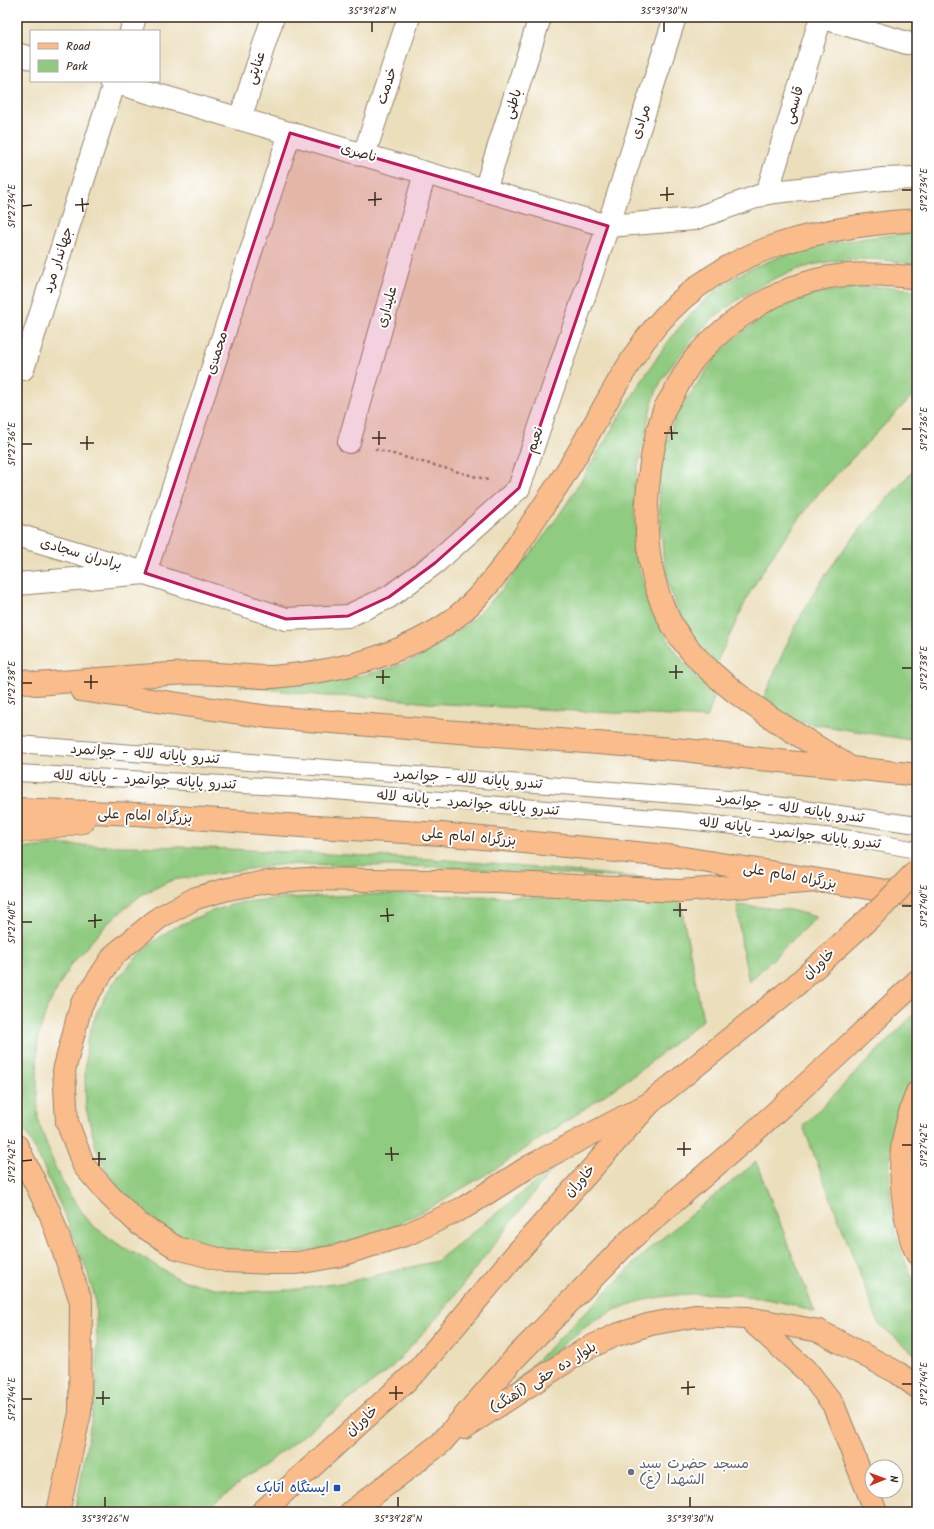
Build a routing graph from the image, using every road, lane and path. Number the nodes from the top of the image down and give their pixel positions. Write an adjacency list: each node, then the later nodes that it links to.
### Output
1 (135, 17): 7 (street)
2 (273, 17): 13 (street, عنایتی)
3 (409, 17): 15 (street, خدمت)
4 (540, 17): 18 (street, باطنی)
5 (675, 17): 21 (street, مرادی)
6 (821, 17): 8 (street); 19 (street, قاسمی)
7 (131, 30)
8 (907, 43)
9 (17, 54): 10 (street)
10 (30, 58)
11 (113, 82): 23 (street, جهاندار مرد)
12 (116, 82): 13 (street, ناصری)
13 (240, 119): 14 (street, ناصری)
14 (290, 133): 15 (street, ناصری); 27 (street, محمدی)
15 (364, 155): 16 (street, ناصری)
16 (425, 173): 18 (street, ناصری); 24 (street, علیداری)
17 (917, 178): 19 (street)
18 (485, 190): 21 (street, ناصری)
19 (767, 193): 21 (street)
20 (917, 220): 29 (main road)
21 (608, 226): 25 (street, نعیم)
22 (917, 278): 31 (main road)
23 (23, 369)
24 (349, 442): 25 (path)
25 (518, 488): 27 (street, برادران سجادی)
26 (17, 535): 27 (street, برادران سجادی)
27 (145, 573): 28 (street)
28 (17, 584)
29 (23, 682): 31 (main road)
30 (17, 744): 36 (lane, تندرو پایانه لاله - جوانمرد)
31 (851, 768): 33 (main road)
32 (17, 773): 38 (lane, تندرو پایانه جوانمرد - پایانه لاله)
33 (917, 776)
34 (17, 810): 35 (main road, بزرگراه امام علی)
35 (136, 814): 37 (main road); 40 (main road, بزرگراه امام علی)
36 (917, 825)
37 (17, 832)
38 (917, 850)
39 (917, 870): 44 (main road, خاوران, bridge)
40 (820, 881): 41 (main road, بزرگراه امام علی); 44 (main road)
41 (917, 896)
42 (917, 980): 49 (main road)
43 (917, 1092): 46 (main road)
44 (650, 1103): 51 (main road, خاوران)
45 (17, 1146): 50 (main road)
46 (917, 1254)
47 (748, 1318): 48 (main road, بلوار ده حقی (آهنگ)); 49 (main road, بلوار ده حقی (آهنگ)); 53 (main road)
48 (917, 1387)
49 (442, 1442): 52 (main road)
50 (58, 1512)
51 (262, 1512)
52 (351, 1512)
53 (876, 1512)

